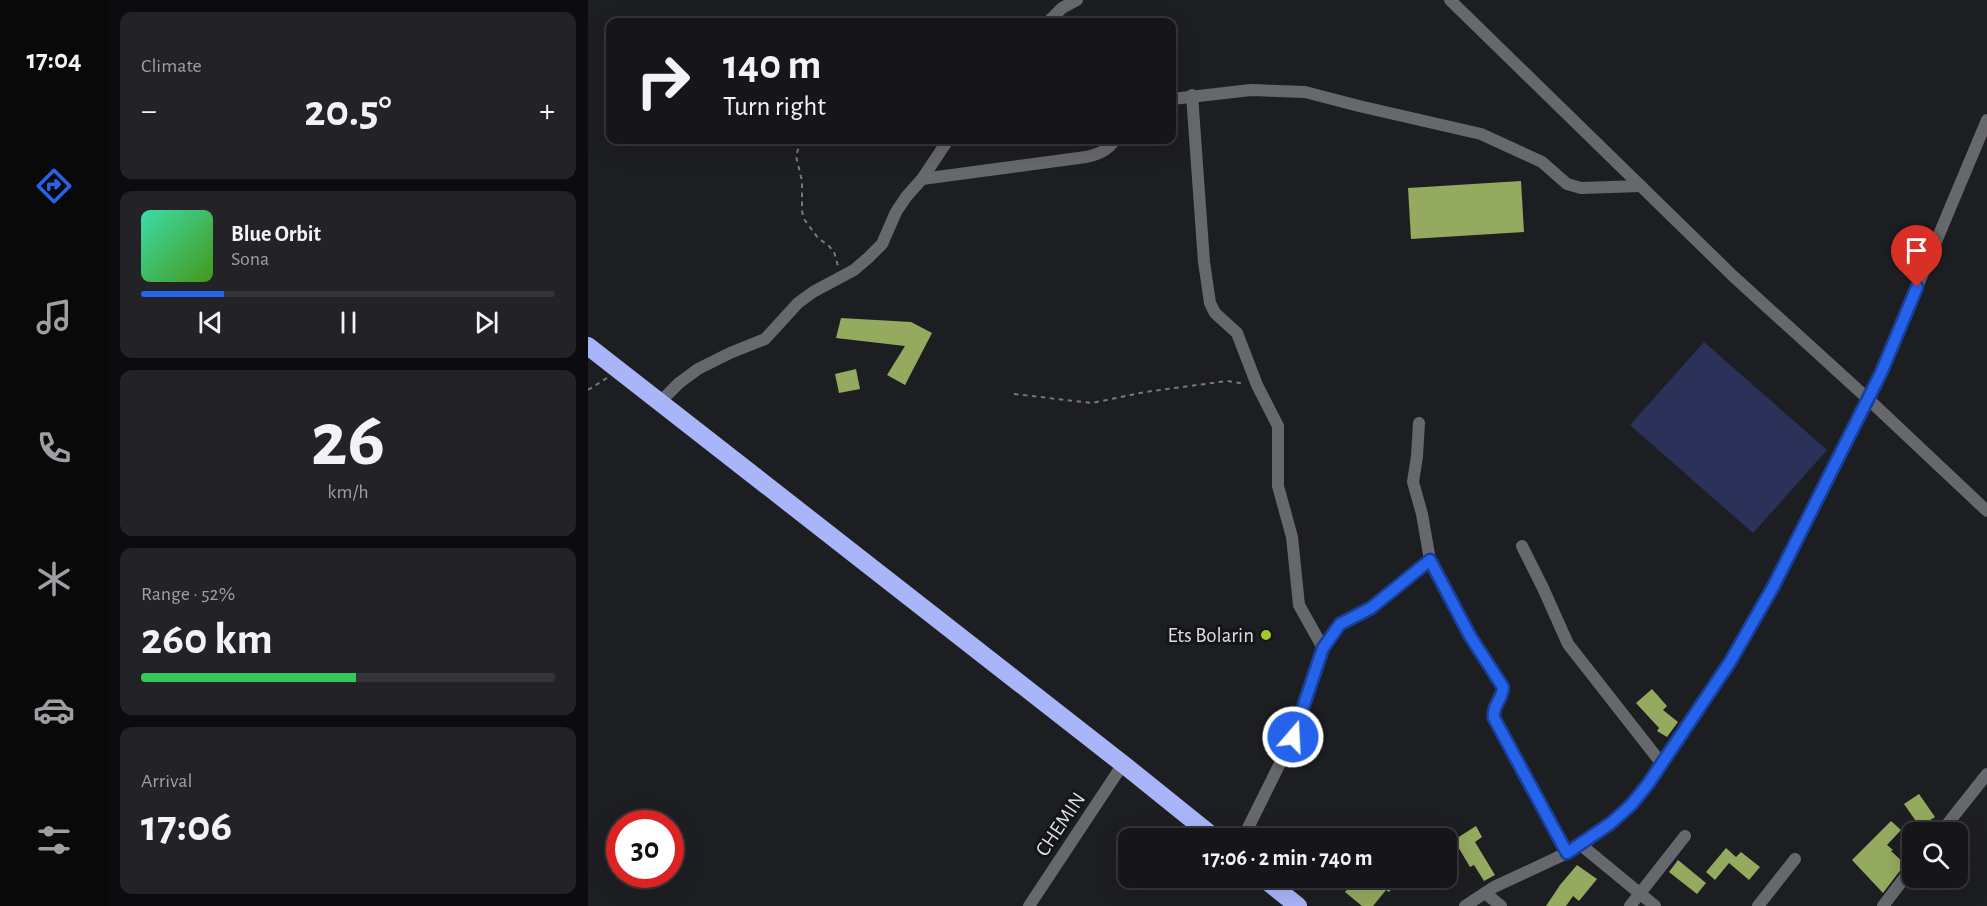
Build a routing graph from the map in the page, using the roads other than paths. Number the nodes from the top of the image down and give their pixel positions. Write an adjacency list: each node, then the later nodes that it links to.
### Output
1 (1077, 0): 3 (street)
2 (1450, 0): 10 (street)
3 (1052, 18)
4 (1192, 95): 5 (street); 10 (street); 18 (street)
5 (1176, 98)
6 (1987, 120): 12 (street)
7 (945, 144): 9 (street)
8 (1112, 144): 9 (street)
9 (922, 178): 13 (street)
10 (1641, 186): 12 (street)
11 (588, 346): 13 (highway)
12 (1867, 398): 15 (street); 20 (street)
13 (661, 401): 19 (highway)
14 (1419, 423): 17 (street)
15 (1987, 511)
16 (1522, 546): 20 (street)
17 (1430, 560): 18 (street); 27 (street)
18 (1323, 648): 24 (street)
19 (1123, 764): 23 (highway); 33 (street, CHEMIN)
20 (1662, 764): 26 (street)
21 (1987, 774): 22 (street)
22 (1949, 822)
23 (1203, 828)
24 (1248, 828)
25 (1685, 836): 32 (street)
26 (1581, 845): 27 (street); 32 (street)
27 (1567, 853): 31 (street)
28 (1795, 859): 39 (street)
29 (1902, 881): 40 (street)
30 (1276, 888): 34 (highway)
31 (1485, 892): 35 (street); 36 (street)
32 (1640, 894): 37 (street); 38 (street)
33 (1029, 906)
34 (1298, 906)
35 (1465, 906)
36 (1501, 906)
37 (1630, 906)
38 (1655, 906)
39 (1758, 906)
40 (1883, 906)

